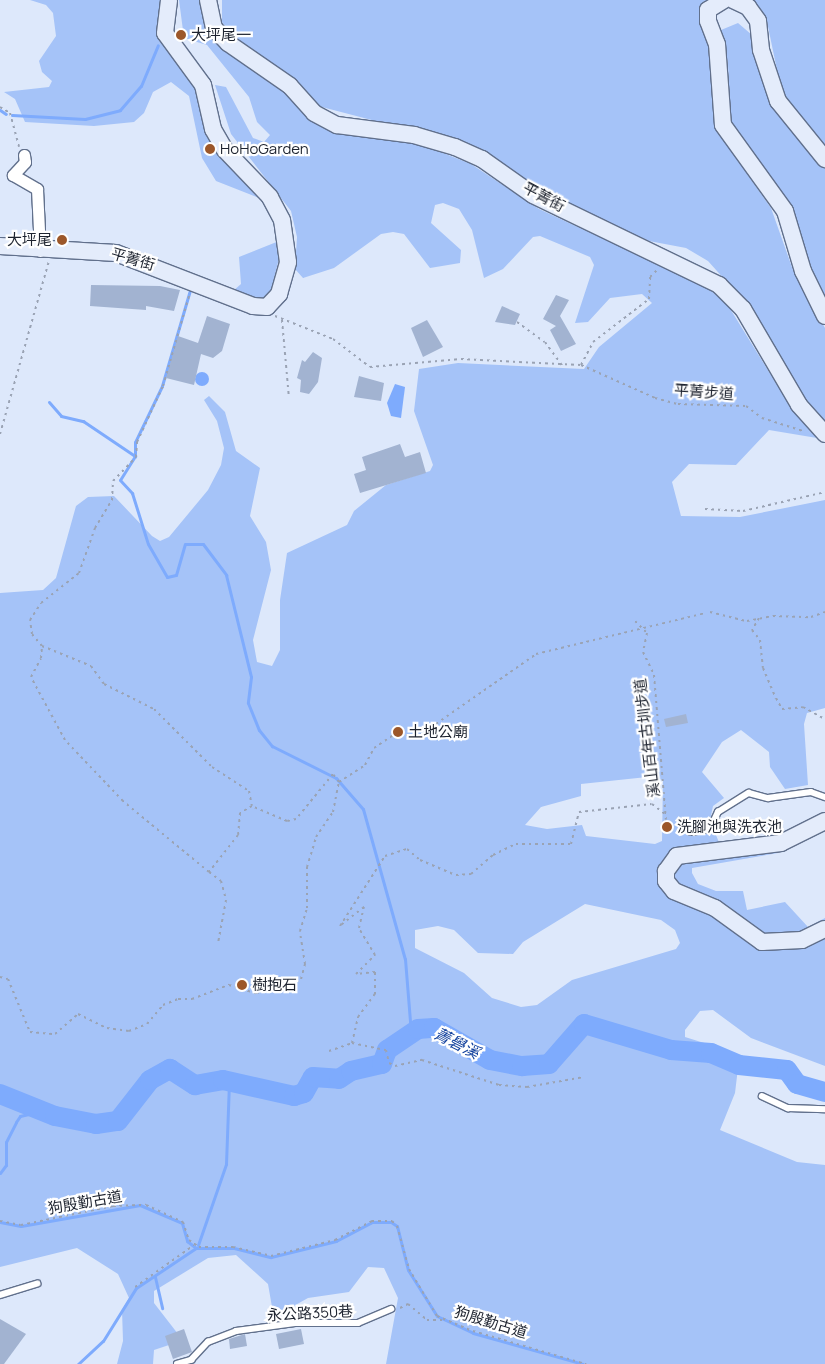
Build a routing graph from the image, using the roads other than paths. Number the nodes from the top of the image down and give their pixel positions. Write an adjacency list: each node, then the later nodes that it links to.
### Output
1 (169, 0): 8 (street, 平菁街)
2 (208, 0): 10 (street, 平菁街)
3 (724, 0): 9 (street)
4 (733, 0): 6 (street)
5 (24, 155): 8 (street)
6 (825, 159)
7 (0, 246): 8 (street, 平菁街)
8 (46, 251)
9 (825, 316)
10 (825, 434)
11 (825, 796): 13 (lane)
12 (825, 821): 14 (street)
13 (691, 832)
14 (825, 929)
15 (762, 1096): 16 (lane)
16 (825, 1108)
17 (37, 1284): 18 (lane)
18 (0, 1295)
19 (390, 1311): 20 (lane, 永公路350巷)
20 (178, 1364)

